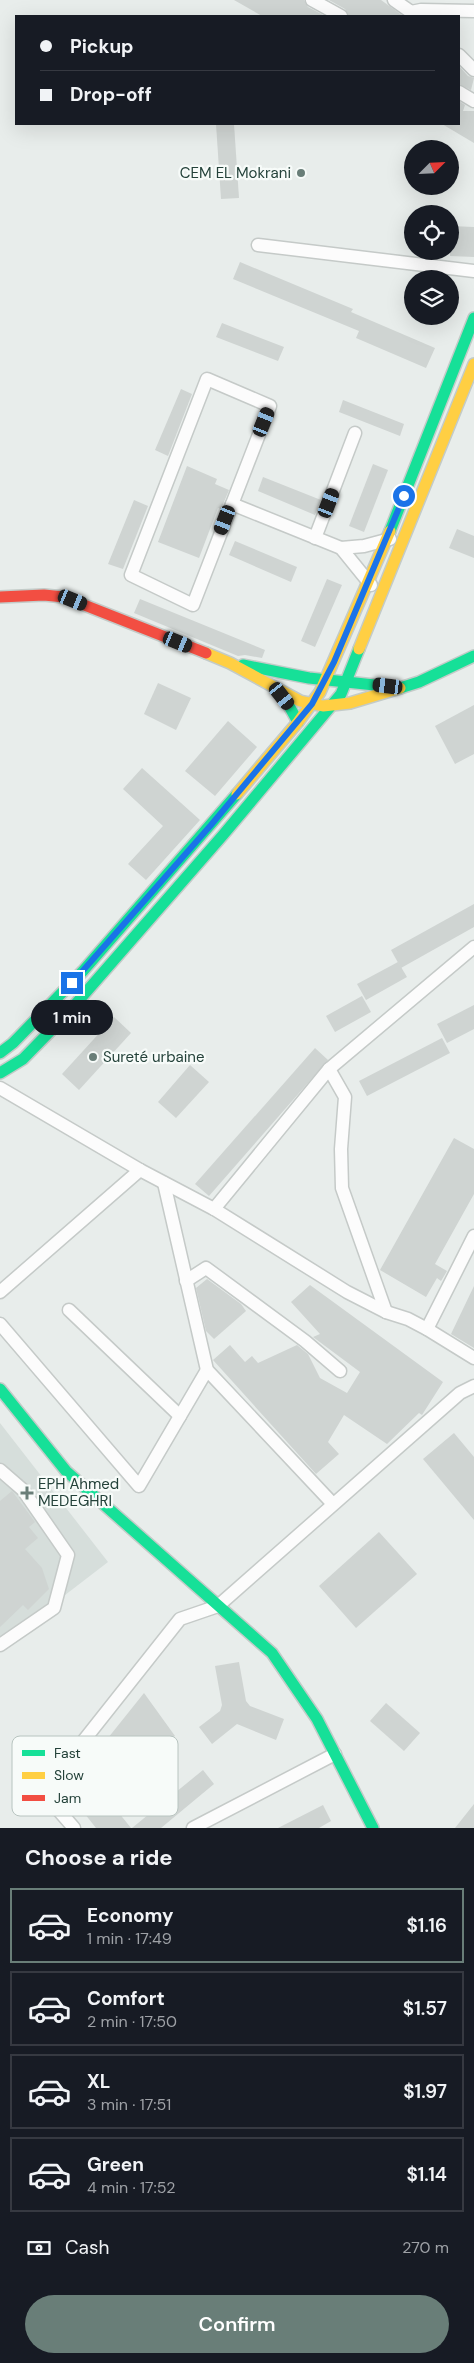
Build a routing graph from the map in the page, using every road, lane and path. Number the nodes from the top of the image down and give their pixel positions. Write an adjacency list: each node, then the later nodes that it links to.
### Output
1 (312, 0): 6 (street)
2 (394, 0): 4 (street)
3 (405, 0): 4 (street)
4 (417, 10): 5 (street)
5 (474, 11)
6 (339, 15)
7 (460, 56): 8 (street)
8 (474, 70)
9 (460, 93): 10 (street)
10 (474, 101)
11 (258, 245): 12 (street)
12 (474, 271)
13 (474, 318): 18 (main road)
14 (474, 364): 19 (main road)
15 (355, 433): 17 (street)
16 (232, 504): 16 (street); 17 (street)
17 (316, 538): 20 (street)
18 (386, 540): 19 (street); 20 (street); 21 (main road)
19 (402, 541): 22 (main road)
20 (341, 548): 21 (street)
21 (368, 582): 22 (street); 26 (main road)
22 (382, 589): 27 (main road)
23 (0, 597): 25 (main road)
24 (474, 656): 28 (main road)
25 (230, 663): 26 (main road); 29 (main road)
26 (326, 679): 27 (main road); 30 (main road)
27 (348, 681): 28 (main road); 31 (main road)
28 (401, 688): 31 (main road)
29 (275, 689): 30 (main road); 32 (main road)
30 (312, 704): 31 (main road); 32 (main road)
31 (332, 706): 34 (main road)
32 (298, 722): 33 (main road)
33 (211, 825): 34 (main road); 36 (main road)
34 (223, 835): 37 (main road)
35 (474, 947): 39 (street)
36 (83, 971): 37 (main road); 38 (main road)
37 (96, 981): 40 (main road)
38 (0, 1053)
39 (329, 1069): 44 (street); 49 (street)
40 (0, 1073)
41 (0, 1088): 42 (street)
42 (140, 1170): 43 (street); 47 (street)
43 (164, 1183): 44 (street); 46 (street)
44 (214, 1209): 49 (street)
45 (474, 1236): 51 (street)
46 (186, 1280): 53 (street); 54 (street)
47 (0, 1292)
48 (69, 1310): 57 (street)
49 (386, 1312): 51 (street)
50 (0, 1324): 57 (street)
51 (427, 1328): 52 (street)
52 (474, 1358)
53 (207, 1370): 57 (street); 59 (street)
54 (340, 1370)
55 (474, 1386): 59 (street)
56 (0, 1389): 60 (main road)
57 (180, 1416)
58 (0, 1470): 61 (street)
59 (334, 1504): 60 (street)
60 (218, 1606): 62 (street); 63 (main road)
61 (0, 1645)
62 (88, 1736)
63 (335, 1754): 66 (street); 67 (main road)
64 (64, 1816): 65 (street)
65 (74, 1828)
66 (193, 1828)
67 (373, 1828)

